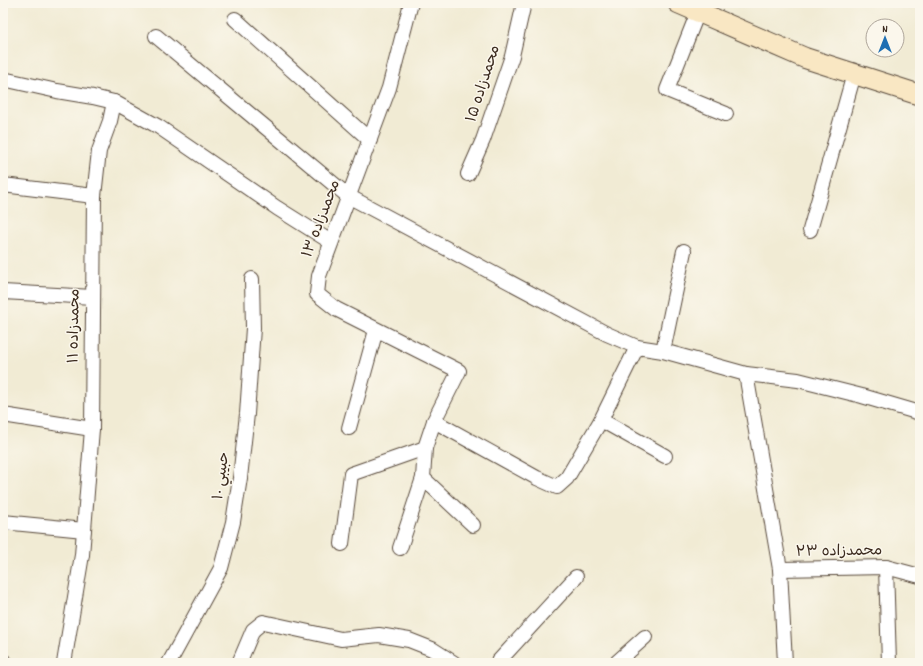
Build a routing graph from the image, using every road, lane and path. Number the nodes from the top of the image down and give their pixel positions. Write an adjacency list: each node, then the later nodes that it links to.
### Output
1 (411, 3): 12 (street, محمدزاده ۱۳)
2 (524, 3): 13 (street, محمدزاده ۱۵)
3 (678, 3): 4 (street)
4 (698, 12): 7 (street); 11 (street)
5 (235, 19): 12 (street)
6 (156, 36): 16 (street)
7 (854, 74): 9 (street); 17 (street)
8 (3, 79): 10 (street)
9 (920, 95)
10 (114, 102): 15 (street, محمدزاده ۱۱); 18 (street)
11 (726, 114)
12 (370, 140): 16 (street, محمدزاده ۱۳)
13 (468, 174)
14 (3, 185): 15 (street)
15 (94, 196): 22 (street, محمدزاده ۱۱)
16 (348, 196): 18 (street, محمدزاده ۱۳); 24 (street)
17 (810, 230)
18 (331, 242): 23 (street, محمدزاده ۱۳)
19 (684, 251): 25 (street)
20 (252, 279): 49 (street, حبيبي ١٠)
21 (3, 292): 22 (street)
22 (92, 297): 32 (street, محمدزاده ۱۱)
23 (376, 330): 30 (street, محمدزاده ۱۳); 31 (street)
24 (637, 347): 25 (street); 29 (street)
25 (663, 351): 26 (street)
26 (746, 374): 27 (street); 42 (street)
27 (920, 413)
28 (3, 415): 32 (street)
29 (600, 420): 30 (street); 34 (street)
30 (434, 421): 33 (street)
31 (349, 428)
32 (92, 429): 38 (street, محمدزاده ۱۱)
33 (425, 448): 35 (street); 39 (street)
34 (666, 456)
35 (423, 478): 37 (street); 40 (street)
36 (3, 522): 38 (street)
37 (473, 525)
38 (84, 530): 48 (street, محمدزاده ۱۱)
39 (342, 544)
40 (400, 548)
41 (886, 567): 42 (street, محمدزاده ۲۳); 43 (street, محمدزاده ۲۳); 55 (street)
42 (780, 569): 54 (street)
43 (920, 576)
44 (576, 577): 52 (street)
45 (645, 637): 53 (street)
46 (3, 661): 47 (street)
47 (6, 663)
48 (64, 663)
49 (169, 663)
50 (239, 663): 51 (street)
51 (454, 663)
52 (497, 663)
53 (616, 663)
54 (785, 663)
55 (889, 663)

